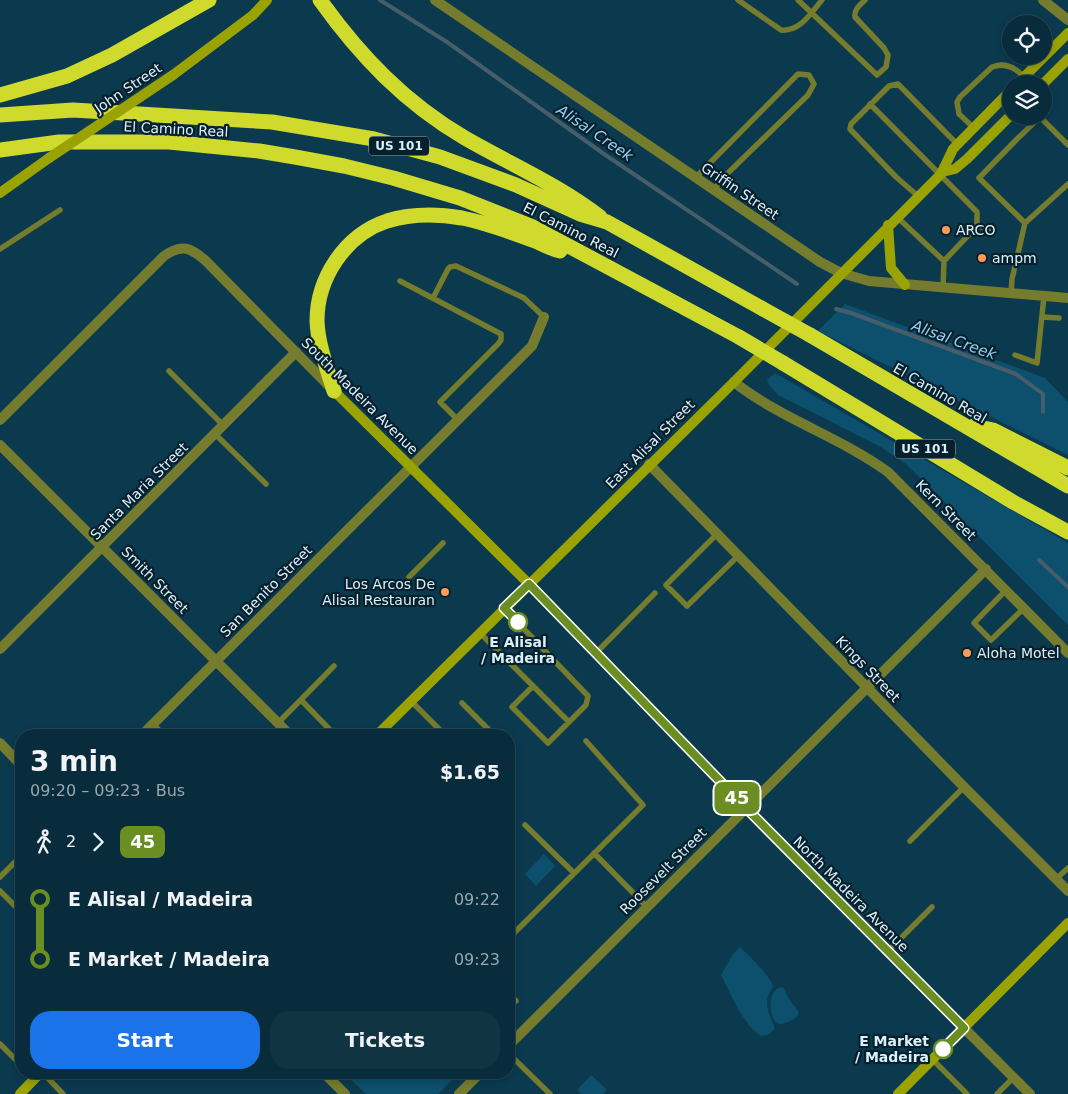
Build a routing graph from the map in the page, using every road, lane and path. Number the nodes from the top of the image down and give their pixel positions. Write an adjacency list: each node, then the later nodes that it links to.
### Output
1 (209, 0): 17 (highway)
2 (267, 0): 32 (main road, John Street, bridge)
3 (320, 0): 36 (highway)
4 (435, 0): 29 (street, Griffin Street)
5 (738, 0): 10 (lane)
6 (798, 0): 10 (lane)
7 (822, 0): 10 (lane)
8 (866, 0): 10 (lane)
9 (1044, 0): 11 (street)
10 (810, 14)
11 (1068, 20)
12 (1068, 33): 15 (main road)
13 (1068, 59): 16 (main road)
14 (1020, 75): 24 (lane)
15 (1026, 75)
16 (1052, 75)
17 (0, 95)
18 (1002, 99): 24 (main road, East Alisal Street)
19 (870, 104): 25 (lane); 28 (lane); 33 (lane)
20 (0, 115): 36 (highway, El Camino Real / US 101)
21 (1002, 124): 28 (main road, East Alisal Street)
22 (1032, 125): 37 (lane)
23 (1048, 125): 26 (lane)
24 (974, 128): 25 (main road, East Alisal Street)
25 (958, 144): 28 (main road, East Alisal Street)
26 (1068, 145)
27 (0, 150): 42 (highway, El Camino Real / US 101)
28 (941, 173): 33 (main road, East Alisal Street); 39 (lane)
29 (696, 177): 31 (street, Griffin Street); 31 (lane)
30 (1067, 187): 37 (lane)
31 (714, 190): 44 (street, Griffin Street)
32 (0, 193)
33 (918, 196): 35 (main road, East Alisal Street)
34 (60, 210): 41 (lane)
35 (897, 217): 38 (main road, East Alisal Street); 43 (lane)
36 (607, 222): 62 (highway, El Camino Real / US 101, bridge)
37 (1025, 223): 48 (lane)
38 (888, 225): 44 (main road, East Alisal Street); 46 (main road)
39 (977, 226): 40 (lane); 43 (lane)
40 (993, 229)
41 (0, 250)
42 (592, 258): 59 (highway); 71 (highway, El Camino Real / US 101, bridge)
43 (944, 261): 47 (lane)
44 (840, 273): 46 (street, Griffin Street); 58 (main road, East Alisal Street)
45 (400, 281): 50 (lane)
46 (905, 285): 47 (street, Griffin Street)
47 (943, 288): 48 (street, Griffin Street)
48 (1011, 294): 49 (street, Griffin Street)
49 (1044, 296): 51 (street, Griffin Street); 52 (lane)
50 (433, 298): 53 (lane); 61 (lane)
51 (1068, 298)
52 (1042, 316): 54 (lane); 56 (lane)
53 (544, 318): 61 (street, San Benito Street)
54 (1059, 318)
55 (296, 352): 59 (street, South Madeira Avenue); 60 (street, South Madeira Avenue); 63 (street, Santa Maria Street)
56 (1015, 355)
57 (169, 371): 63 (lane)
58 (734, 382): 66 (main road, East Alisal Street); 76 (street, Kern Street)
59 (334, 391): 67 (main road, South Madeira Avenue)
60 (0, 420)
61 (457, 420): 67 (street, San Benito Street)
62 (955, 421): 68 (highway); 70 (highway, El Camino Real / US 101)
63 (223, 425): 64 (street, Santa Maria Street)
64 (215, 434): 69 (lane); 74 (street, Santa Maria Street)
65 (0, 445): 74 (street, Smith Street)
66 (649, 464): 72 (street, Kings Street); 78 (main road, East Alisal Street)
67 (410, 467): 78 (main road, South Madeira Avenue); 87 (street, San Benito Street)
68 (1068, 468)
69 (266, 484)
70 (1068, 486)
71 (1068, 532)
72 (717, 534): 75 (street, Kings Street); 75 (lane)
73 (444, 543): 77 (lane)
74 (103, 547): 84 (street, Santa Maria Street); 87 (street, Smith Street)
75 (738, 556): 90 (street, Kings Street)
76 (986, 569): 79 (street, Kern Street); 90 (street, Roosevelt Street)
77 (409, 576)
78 (529, 584): 81 (main road, East Alisal Street); 85 (street, North Madeira Avenue)
79 (1006, 590): 82 (street, Kern Street); 82 (lane)
80 (655, 593): 85 (lane)
81 (504, 608): 83 (main road, East Alisal Street); 94 (lane)
82 (1024, 608): 86 (street, Kern Street)
83 (480, 632): 89 (lane); 92 (main road, East Alisal Street)
84 (0, 649)
85 (596, 653): 108 (street, North Madeira Avenue)
86 (1068, 653)
87 (216, 661): 95 (street, Smith Street); 96 (street, San Benito Street)
88 (334, 666): 91 (lane)
89 (533, 686): 94 (lane); 94 (lane)
90 (867, 688): 107 (street, Kings Street); 108 (street, Roosevelt Street)
91 (301, 700): 95 (lane); 100 (lane)
92 (411, 701): 101 (main road, East Alisal Street); 102 (lane)
93 (462, 703): 103 (lane)
94 (569, 722)
95 (278, 723): 99 (street, Smith Street)
96 (153, 724): 97 (street, San Benito Street); 98 (lane)
97 (148, 729)
98 (158, 729)
99 (284, 729)
100 (329, 729)
101 (383, 729)
102 (439, 729)
103 (487, 729)
104 (586, 741): 111 (lane)
105 (0, 744): 106 (street)
106 (15, 759)
107 (964, 787): 110 (lane); 116 (street, Kings Street)
108 (746, 808): 120 (street, Roosevelt Street); 124 (street, North Madeira Avenue)
109 (526, 825): 114 (lane)
110 (910, 841)
111 (594, 853): 114 (lane); 120 (lane)
112 (15, 862): 115 (lane)
113 (1068, 868): 116 (lane)
114 (574, 873): 123 (lane)
115 (0, 877)
116 (1056, 879): 118 (street, Kings Street)
117 (0, 891): 119 (lane)
118 (1068, 891)
119 (15, 906)
120 (647, 906): 126 (street, Roosevelt Street)
121 (932, 907): 124 (lane)
122 (1068, 923): 125 (main road)
123 (515, 932)
124 (888, 952): 125 (street, North Madeira Avenue)
125 (964, 1028): 130 (main road); 131 (street, North Madeira Avenue)
126 (515, 1039)
127 (0, 1044): 128 (lane)
128 (15, 1059)
129 (515, 1060): 140 (lane)
130 (932, 1060): 141 (main road); 142 (lane)
131 (1014, 1077): 143 (lane); 144 (street, North Madeira Avenue)
132 (33, 1079): 136 (main road)
133 (44, 1079): 137 (lane)
134 (330, 1079): 138 (street)
135 (474, 1079): 139 (street)
136 (20, 1094)
137 (63, 1094)
138 (344, 1094)
139 (459, 1094)
140 (550, 1094)
141 (898, 1094)
142 (967, 1094)
143 (997, 1094)
144 (1030, 1094)

